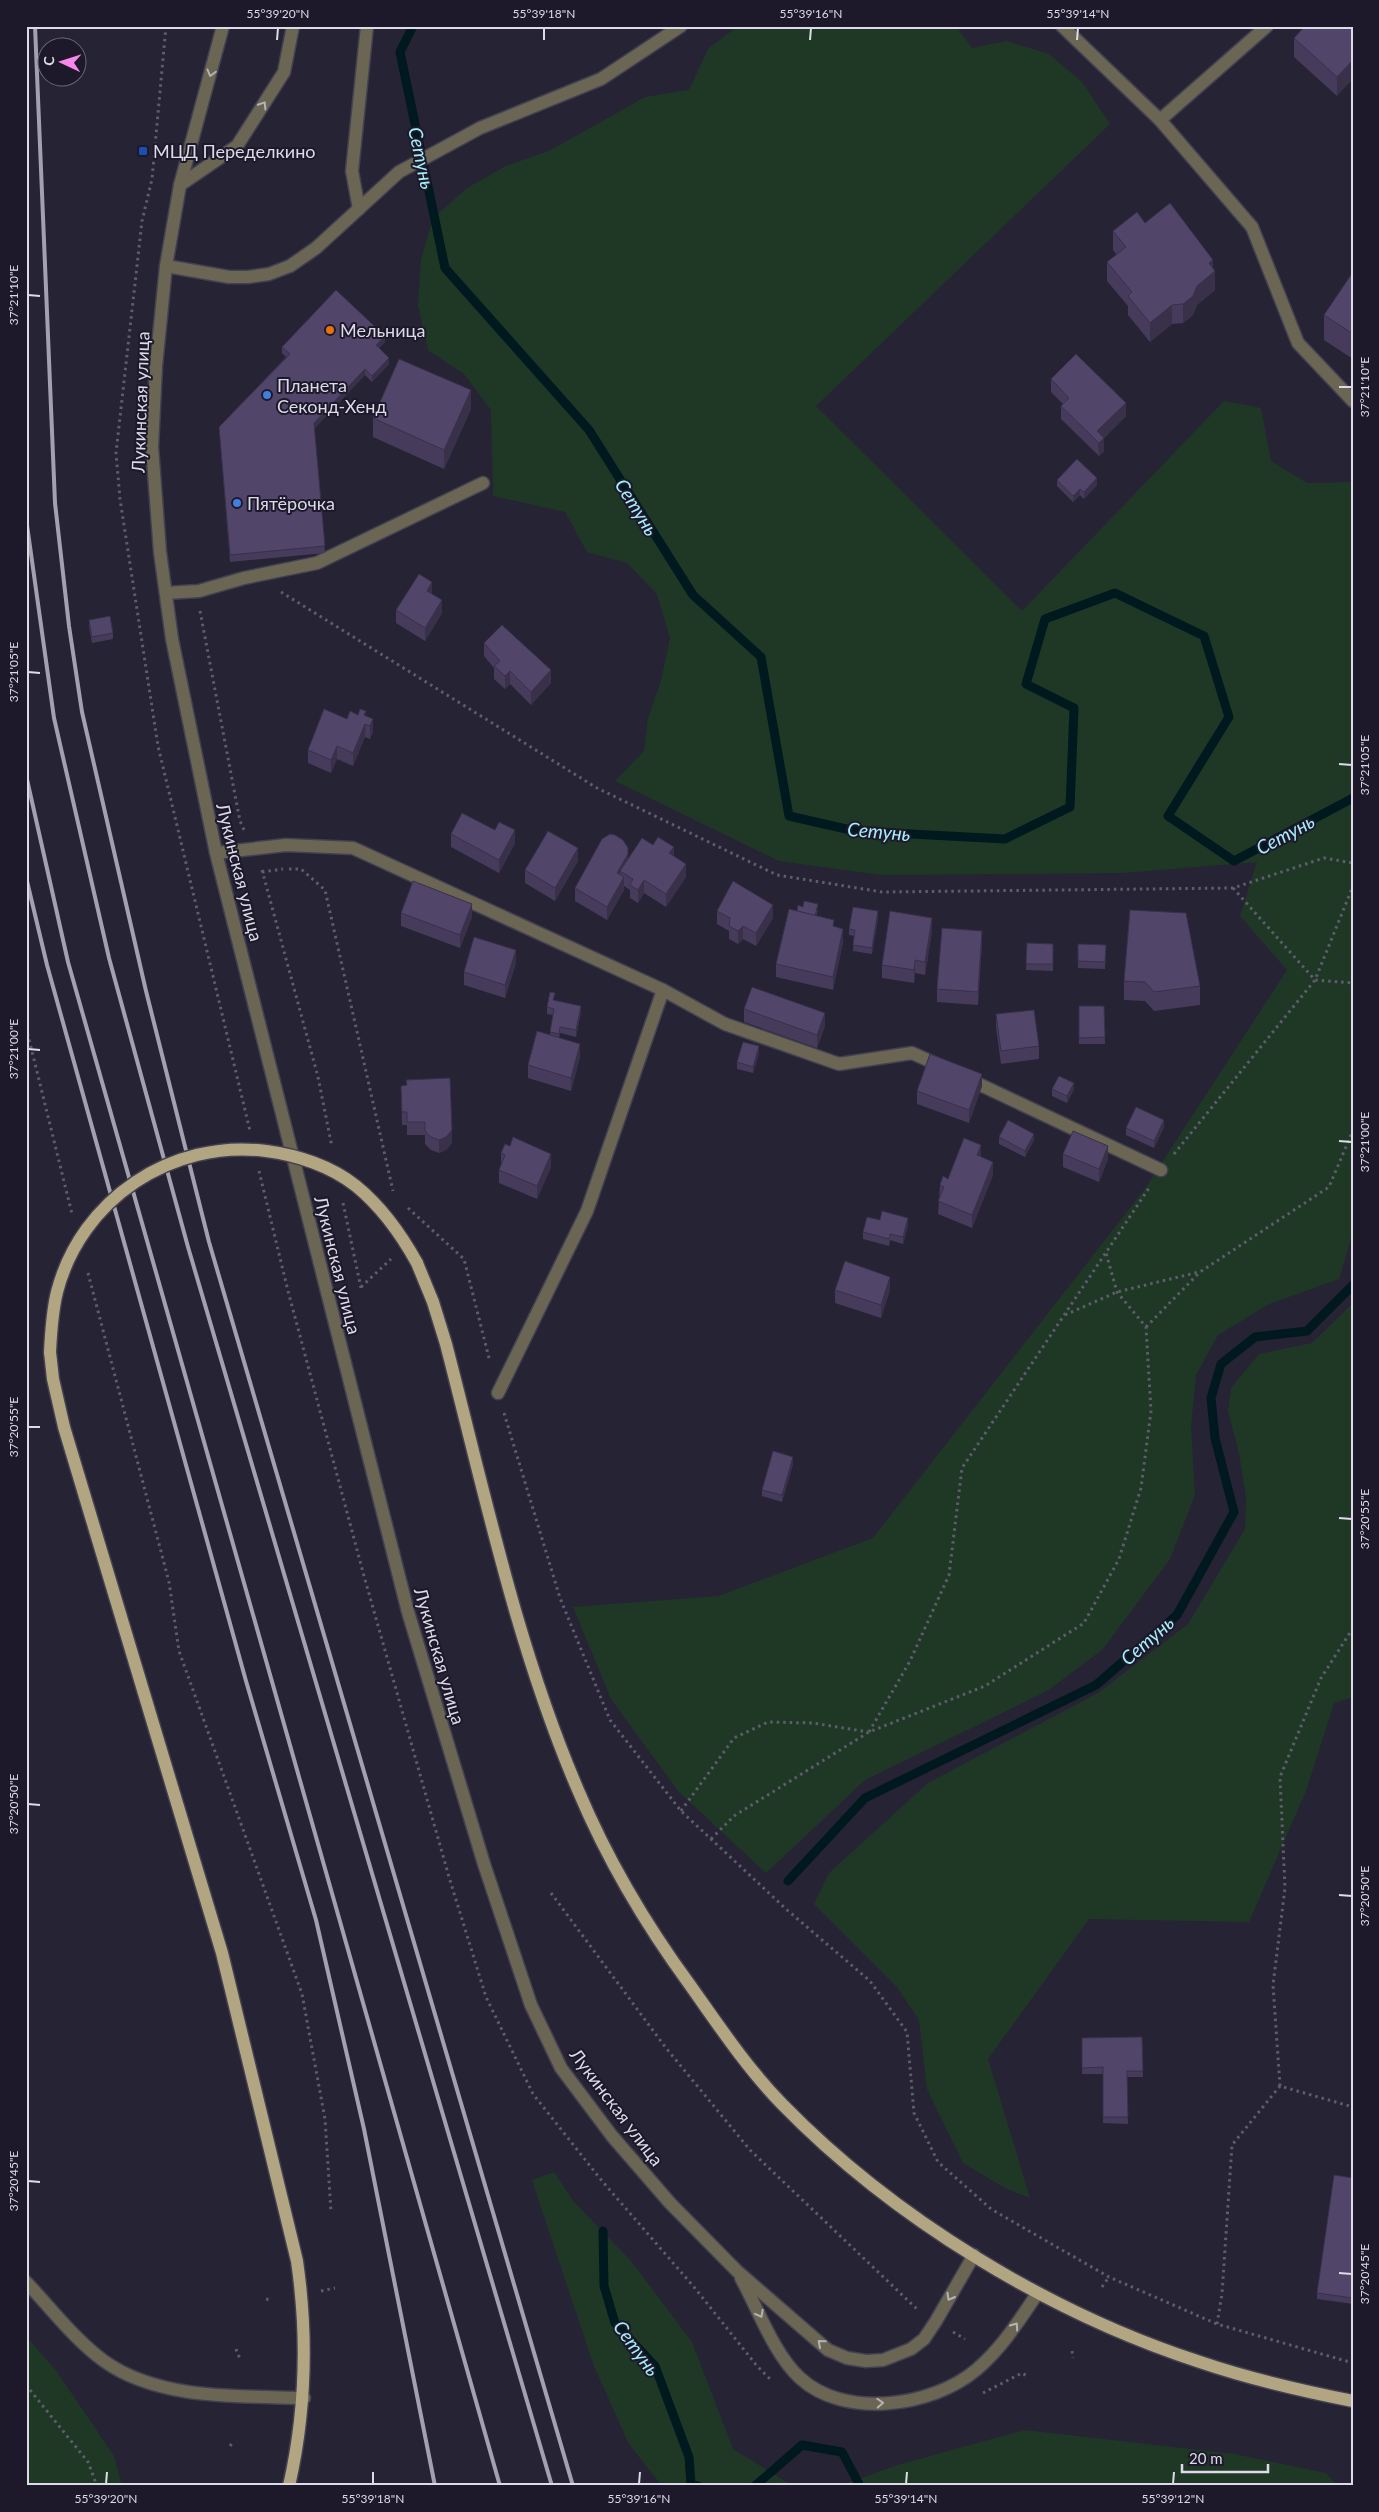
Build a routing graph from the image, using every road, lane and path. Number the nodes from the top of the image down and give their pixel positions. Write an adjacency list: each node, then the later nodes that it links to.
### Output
1 (166, 26): 27 (path)
2 (223, 26): 9 (street, Лукинская улица, one-way to 9)
3 (293, 26): 9 (street, one-way to 3)
4 (367, 26): 10 (street)
5 (681, 26): 10 (street)
6 (1062, 26): 8 (street)
7 (1267, 26): 8 (street)
8 (1160, 120): 12 (street)
9 (180, 185): 11 (street, Лукинская улица)
10 (359, 209): 11 (street)
11 (166, 266): 16 (street, Лукинская улица)
12 (1353, 401)
13 (483, 483): 15 (street)
14 (277, 589): 21 (path)
15 (199, 591): 16 (street); 17 (path)
16 (166, 594): 18 (street, Лукинская улица)
17 (252, 849): 18 (street); 24 (street); 28 (path)
18 (216, 853): 51 (street, Лукинская улица)
19 (1353, 863): 21 (path)
20 (1353, 886): 22 (path)
21 (1233, 888): 22 (path)
22 (1315, 980): 23 (path); 30 (path)
23 (1353, 983)
24 (664, 990): 30 (street); 40 (street)
25 (26, 1027): 32 (path)
26 (1353, 1130): 35 (path)
27 (251, 1137)
28 (333, 1154)
29 (258, 1166): 71 (path)
30 (1161, 1170): 33 (path)
31 (343, 1202): 36 (path)
32 (73, 1217)
33 (1106, 1253): 37 (path); 38 (path)
34 (85, 1265): 49 (path)
35 (1200, 1272): 37 (path); 39 (path)
36 (361, 1288)
37 (1116, 1292): 38 (path); 39 (path)
38 (1064, 1315): 42 (path)
39 (1146, 1327): 42 (path)
40 (498, 1393)
41 (1353, 1628): 47 (path)
42 (869, 1732): 43 (path); 44 (path)
43 (682, 1811)
44 (711, 1839)
45 (766, 1890): 52 (path)
46 (551, 1893): 60 (path)
47 (1280, 2086): 48 (path); 61 (path)
48 (1353, 2107)
49 (331, 2212)
50 (974, 2255): 51 (street, Лукинская улица, one-way to 51); 57 (main road); 73 (main road, bridge)
51 (737, 2271): 57 (street, Лукинская улица, one-way to 57)
52 (1109, 2277): 54 (path); 61 (path)
53 (26, 2282): 73 (street)
54 (1102, 2287)
55 (335, 2288): 56 (path)
56 (317, 2292)
57 (1037, 2294): 74 (main road)
58 (266, 2299): 59 (path)
59 (271, 2300)
60 (918, 2310)
61 (1217, 2324): 68 (path)
62 (954, 2332): 63 (path)
63 (966, 2339)
64 (236, 2348): 67 (path)
65 (1072, 2351): 66 (path)
66 (1073, 2358)
67 (240, 2359)
68 (1353, 2363)
69 (1027, 2376): 72 (path)
70 (26, 2385): 77 (path)
71 (777, 2386)
72 (980, 2395)
73 (304, 2398): 78 (main road)
74 (1353, 2401)
75 (234, 2441): 76 (path)
76 (230, 2446)
77 (97, 2486)
78 (289, 2486)

